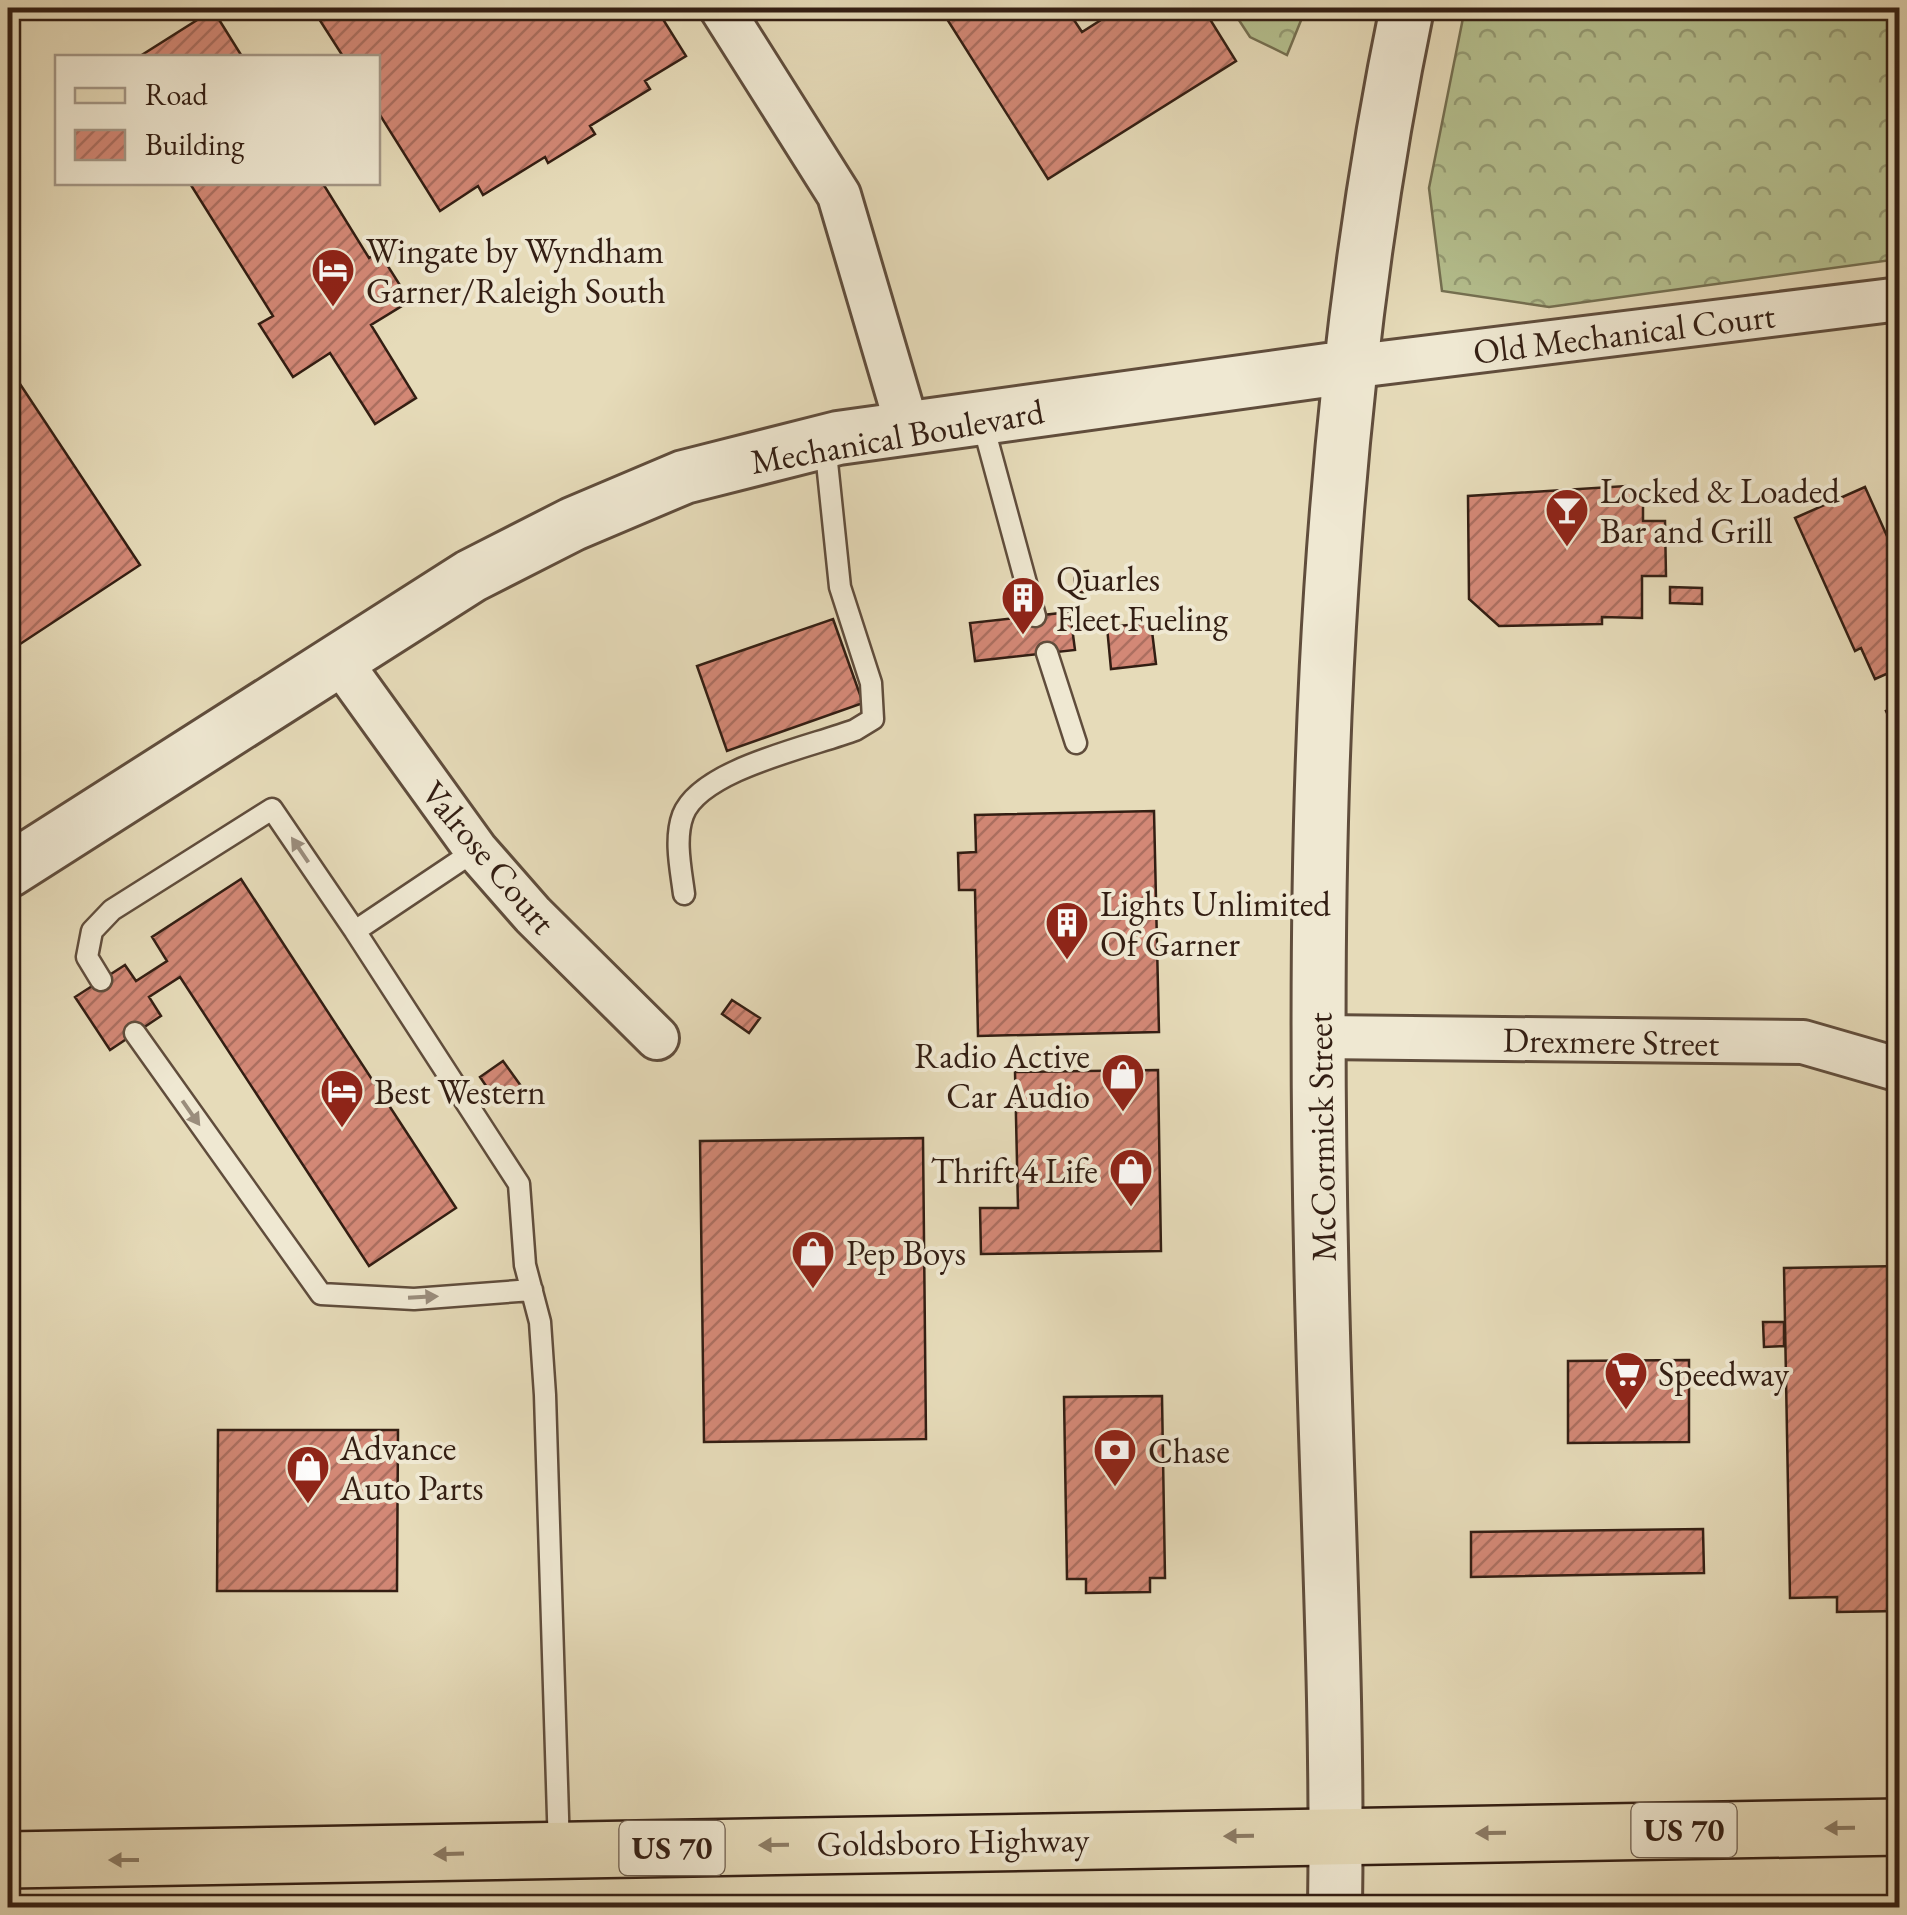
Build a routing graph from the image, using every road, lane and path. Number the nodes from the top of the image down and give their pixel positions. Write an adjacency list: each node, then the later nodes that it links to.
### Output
1 (720, 8): 6 (street)
2 (1407, 8): 4 (street)
3 (1900, 299): 4 (street, Old Mechanical Court)
4 (1349, 367): 5 (street, Mechanical Boulevard); 18 (street, McCormick Street)
5 (981, 419): 6 (street, Mechanical Boulevard); 8 (lane)
6 (908, 429): 7 (street, Mechanical Boulevard)
7 (825, 441): 10 (street, Mechanical Boulevard); 14 (lane)
8 (1035, 616)
9 (1047, 653): 11 (lane)
10 (339, 660): 12 (street, Valrose Court); 13 (street, Mechanical Boulevard)
11 (1076, 743)
12 (476, 850): 15 (lane); 19 (street, Valrose Court)
13 (8, 871)
14 (684, 894)
15 (354, 931): 16 (lane, one-way to 16); 21 (lane)
16 (101, 980)
17 (136, 1032): 21 (lane, one-way to 21)
18 (1319, 1037): 20 (street, Drexmere Street); 23 (street, McCormick Street)
19 (657, 1038)
20 (1900, 1070)
21 (532, 1290): 24 (lane)
22 (1900, 1827): 23 (main road, Goldsboro Highway / US 70, one-way to 23)
23 (1336, 1834): 24 (main road, Goldsboro Highway / US 70, one-way to 24); 26 (street, McCormick Street)
24 (559, 1851): 25 (main road, Goldsboro Highway / US 70, one-way to 25)
25 (8, 1860)
26 (1336, 1908)

